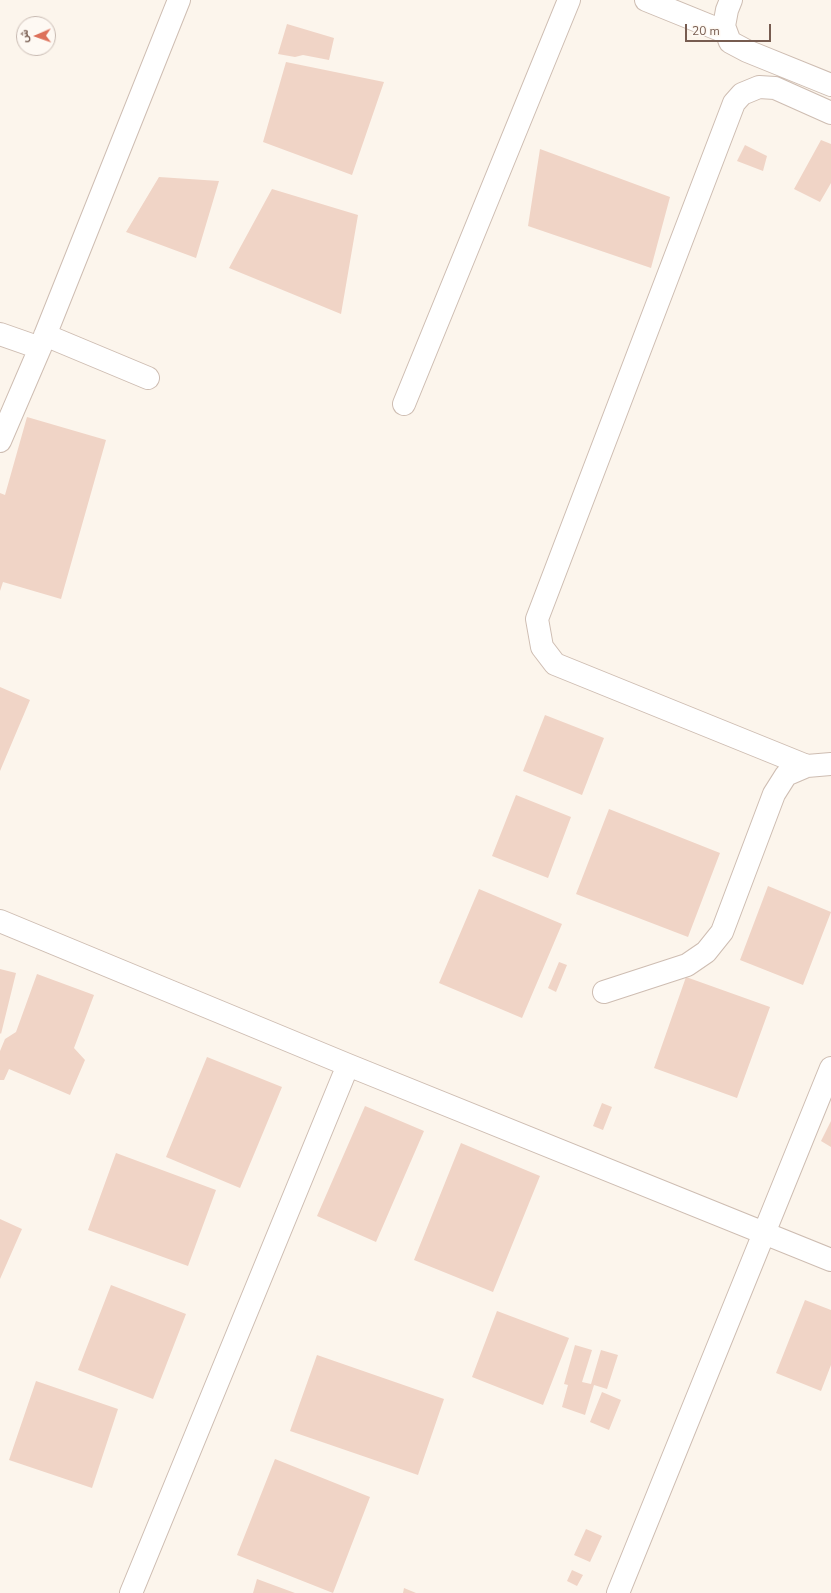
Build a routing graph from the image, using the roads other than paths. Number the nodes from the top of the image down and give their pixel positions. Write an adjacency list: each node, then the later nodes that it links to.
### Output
1 (179, 0): 9 (street)
2 (569, 0): 11 (street)
3 (646, 0): 5 (street)
4 (731, 0): 5 (street)
5 (725, 32): 6 (street)
6 (831, 85)
7 (831, 113): 14 (street)
8 (0, 334): 9 (street)
9 (42, 342): 10 (street); 12 (street)
10 (148, 378)
11 (404, 404)
12 (0, 441)
13 (831, 764): 14 (street)
14 (806, 766): 16 (street)
15 (0, 921): 17 (street)
16 (604, 992)
17 (348, 1065): 19 (street); 21 (street)
18 (831, 1068): 19 (street)
19 (764, 1234): 20 (street); 22 (street)
20 (831, 1260)
21 (131, 1593)
22 (618, 1593)

